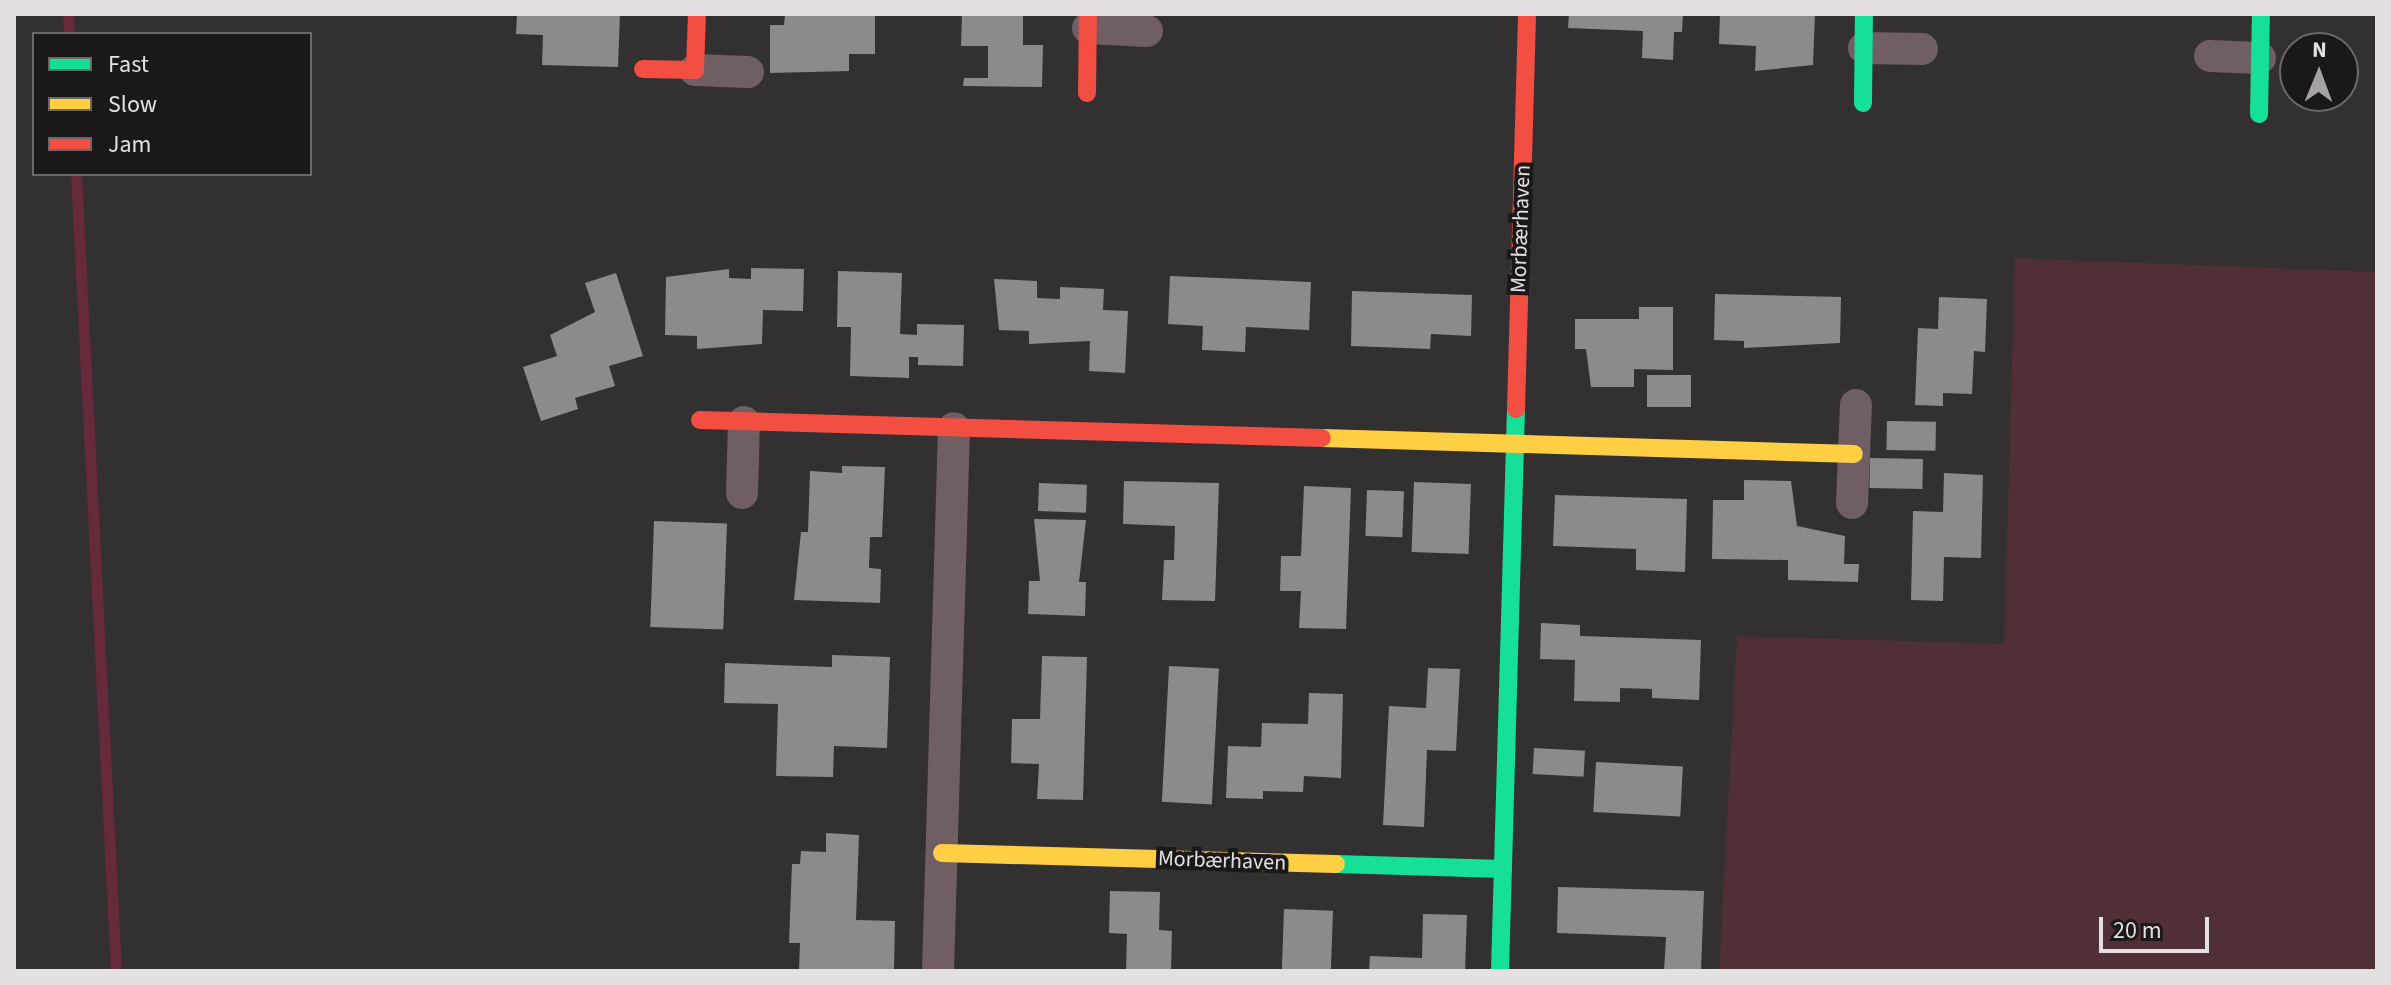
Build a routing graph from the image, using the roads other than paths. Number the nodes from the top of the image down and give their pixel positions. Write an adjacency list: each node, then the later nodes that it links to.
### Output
1 (697, 14): 12 (street)
2 (1527, 14): 21 (street, Morbærhaven)
3 (1864, 14): 7 (street)
4 (2261, 14): 10 (street)
5 (1088, 21): 6 (street); 14 (street)
6 (1147, 31)
7 (1864, 48): 8 (street); 15 (street)
8 (1922, 49)
9 (2210, 56): 10 (street)
10 (2260, 58): 16 (street)
11 (643, 69): 12 (street)
12 (695, 70): 13 (street)
13 (748, 72)
14 (1087, 93)
15 (1863, 103)
16 (2259, 114)
17 (1856, 405): 22 (street)
18 (700, 420): 19 (street)
19 (744, 422): 20 (street); 23 (street)
20 (954, 428): 21 (street); 25 (street)
21 (1515, 444): 22 (street); 26 (street, Morbærhaven)
22 (1854, 454): 24 (street)
23 (742, 493)
24 (1852, 503)
25 (942, 853): 26 (street, Morbærhaven); 27 (street)
26 (1503, 869): 28 (street, Morbærhaven)
27 (938, 971)
28 (1500, 971)

